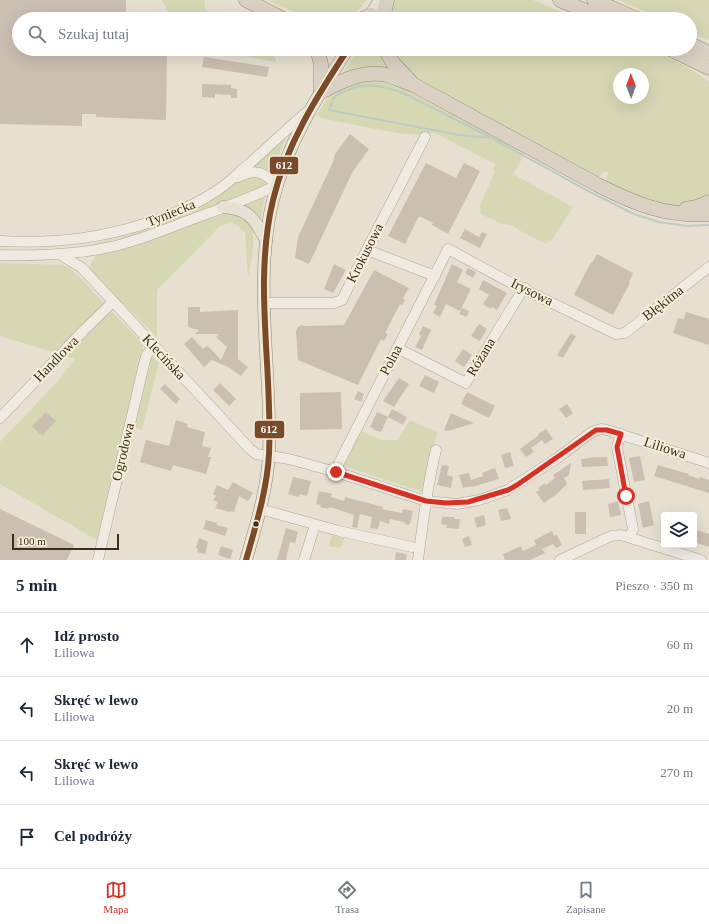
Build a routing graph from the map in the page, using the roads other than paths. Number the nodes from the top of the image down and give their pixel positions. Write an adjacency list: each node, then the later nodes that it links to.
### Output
1 (246, 0): 6 (highway)
2 (380, 0): 7 (main road)
3 (387, 0): 8 (highway)
4 (560, 0): 9 (highway)
5 (594, 0): 10 (highway)
6 (271, 12)
7 (374, 12)
8 (376, 12)
9 (588, 12)
10 (621, 12)
11 (697, 44): 12 (highway)
12 (709, 45)
13 (697, 47): 14 (highway)
14 (709, 53)
15 (319, 56): 23 (highway)
16 (343, 56): 23 (main road)
17 (389, 56): 22 (highway)
18 (682, 56): 21 (highway)
19 (685, 56): 20 (highway)
20 (709, 68)
21 (709, 76)
22 (414, 85): 23 (highway); 30 (highway)
23 (320, 92): 24 (main road)
24 (310, 110): 26 (street, Tyniecka); 27 (main road)
25 (425, 137): 35 (street, Krokusowa)
26 (232, 179): 27 (street); 33 (street, Tyniecka)
27 (277, 185): 29 (street, Tyniecka); 32 (main road)
28 (709, 202): 30 (highway)
29 (223, 207): 32 (main road); 36 (street, Tyniecka)
30 (660, 210): 31 (highway)
31 (709, 214)
32 (266, 240): 44 (main road)
33 (0, 241)
34 (448, 249): 41 (street, Polna); 42 (street, Irysowa)
35 (366, 250): 41 (street); 44 (street, Krokusowa)
36 (85, 252): 37 (street, Tyniecka); 40 (street)
37 (62, 254): 38 (street, Tyniecka); 40 (street, Klecińska)
38 (0, 255)
39 (709, 267): 45 (street, Błękitna)
40 (82, 268): 43 (street, Klecińska)
41 (435, 276): 47 (street, Polna)
42 (525, 288): 45 (street, Irysowa); 47 (street, Różana)
43 (113, 302): 46 (street, Klecińska); 48 (street, Handlowa)
44 (265, 303): 51 (main road)
45 (616, 334)
46 (154, 347): 51 (street, Klecińska); 59 (street, Ogrodowa)
47 (397, 348): 53 (street, Polna)
48 (0, 418)
49 (621, 434): 52 (street, Liliowa); 54 (street, Liliowa); 57 (street)
50 (436, 450): 54 (street)
51 (269, 456): 53 (street, Liliowa); 55 (main road)
52 (709, 463)
53 (336, 472): 54 (street, Liliowa)
54 (426, 501): 62 (street)
55 (260, 509): 56 (street); 60 (main road)
56 (315, 525): 58 (street); 61 (street)
57 (630, 537): 63 (street); 64 (street)
58 (412, 547)
59 (98, 560)
60 (246, 560)
61 (304, 560)
62 (418, 560)
63 (560, 560)
64 (702, 560)

